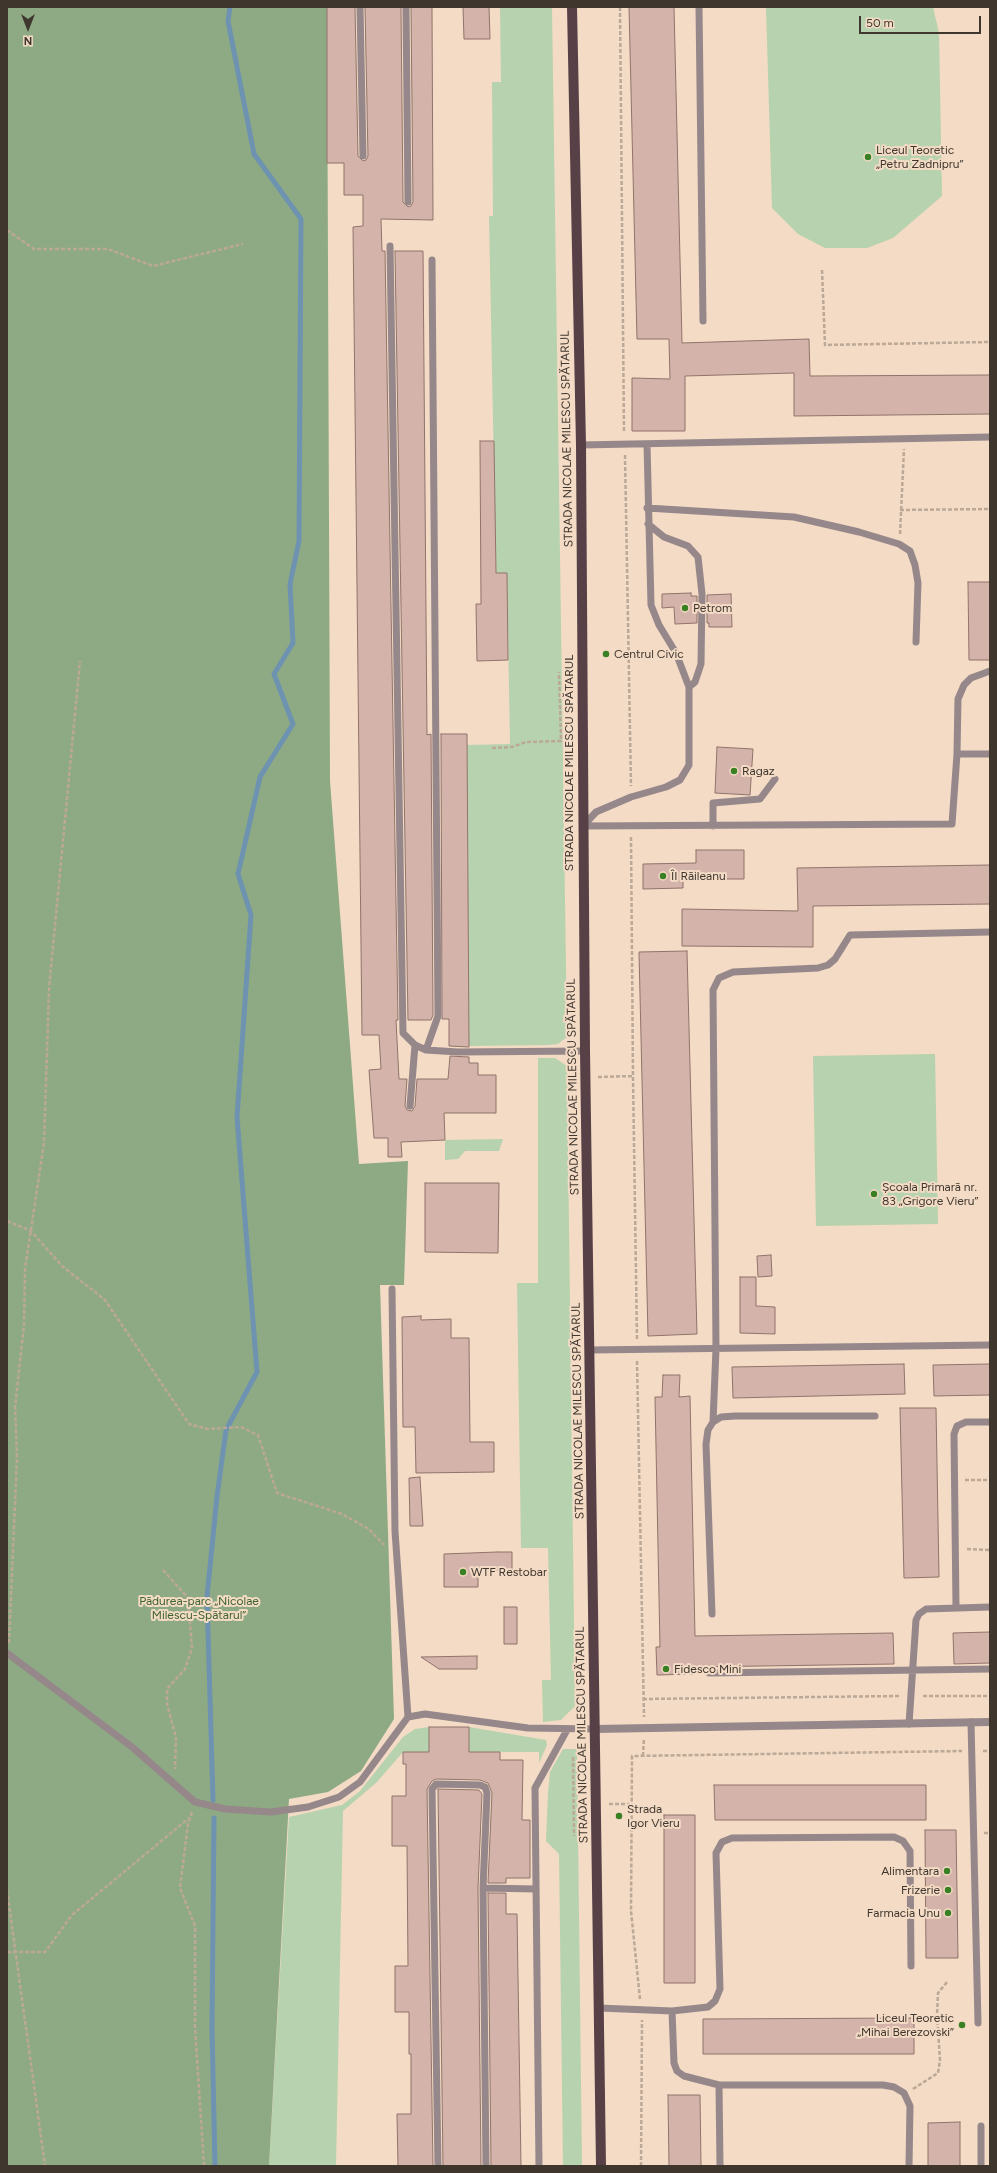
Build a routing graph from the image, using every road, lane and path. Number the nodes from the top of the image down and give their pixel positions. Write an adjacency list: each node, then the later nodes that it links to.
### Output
1 (360, 7): 6 (lane)
2 (406, 7): 7 (lane)
3 (572, 7): 19 (main road, STRADA NICOLAE MILESCU SPĂTARUL)
4 (620, 7): 17 (path)
5 (699, 7): 13 (lane)
6 (363, 156)
7 (408, 202)
8 (7, 230): 9 (path)
9 (243, 244)
10 (390, 246): 39 (lane)
11 (432, 260): 40 (lane)
12 (822, 270): 14 (path)
13 (703, 321)
14 (990, 342)
15 (990, 437): 16 (lane)
16 (904, 438): 18 (lane); 22 (path)
17 (624, 444): 18 (lane); 19 (lane); 34 (path)
18 (646, 444): 20 (lane)
19 (581, 445): 35 (main road, STRADA NICOLAE MILESCU SPĂTARUL)
20 (647, 508): 23 (lane); 25 (lane)
21 (990, 509): 22 (path)
22 (900, 510): 24 (path)
23 (648, 524): 29 (lane); 29 (lane)
24 (900, 535)
25 (916, 642)
26 (80, 661): 46 (path)
27 (990, 671): 31 (lane)
28 (559, 672): 30 (path)
29 (689, 687): 34 (lane)
30 (492, 748)
31 (957, 754): 32 (lane); 37 (lane)
32 (990, 754)
33 (775, 779): 37 (lane)
34 (631, 797): 35 (lane)
35 (583, 826): 36 (lane); 41 (main road, STRADA NICOLAE MILESCU SPĂTARUL)
36 (631, 826): 37 (lane); 42 (path)
37 (713, 826)
38 (990, 932): 50 (lane)
39 (415, 1045): 40 (lane); 44 (lane)
40 (426, 1050): 41 (lane)
41 (585, 1051): 43 (main road, STRADA NICOLAE MILESCU SPĂTARUL)
42 (633, 1076): 43 (path); 49 (path)
43 (585, 1078): 51 (main road, STRADA NICOLAE MILESCU SPĂTARUL)
44 (410, 1106)
45 (7, 1221): 46 (path)
46 (31, 1231): 59 (path); 64 (path)
47 (392, 1289): 59 (lane)
48 (990, 1345): 50 (lane)
49 (637, 1349): 50 (lane); 51 (lane); 70 (path)
50 (716, 1349): 53 (lane)
51 (590, 1350): 76 (main road, STRADA NICOLAE MILESCU SPĂTARUL)
52 (875, 1416): 53 (lane)
53 (713, 1422): 63 (lane)
54 (990, 1422): 55 (lane)
55 (954, 1480): 56 (path); 57 (lane)
56 (990, 1480)
57 (955, 1548): 58 (path); 62 (lane)
58 (990, 1550)
59 (397, 1559): 71 (lane)
60 (163, 1570): 82 (path)
61 (990, 1607): 62 (lane)
62 (956, 1608): 66 (lane)
63 (712, 1614)
64 (8, 1653): 82 (lane)
65 (990, 1669): 66 (lane)
66 (913, 1670): 67 (lane); 68 (lane)
67 (709, 1673)
68 (910, 1696): 69 (path); 70 (path); 74 (lane)
69 (990, 1696)
70 (643, 1699): 75 (path)
71 (408, 1717): 77 (lane); 83 (lane)
72 (971, 1722): 73 (street); 74 (street); 78 (lane)
73 (990, 1722)
74 (909, 1724): 75 (street)
75 (644, 1728): 76 (street); 80 (path)
76 (595, 1729): 77 (lane); 84 (main road, STRADA NICOLAE MILESCU SPĂTARUL)
77 (567, 1730): 89 (lane)
78 (972, 1751): 79 (path); 80 (path); 98 (lane)
79 (990, 1751)
80 (643, 1756): 85 (path)
81 (573, 1757): 87 (path)
82 (174, 1784): 83 (lane)
83 (195, 1802): 86 (path)
84 (596, 1804): 85 (path); 95 (main road, STRADA NICOLAE MILESCU SPĂTARUL)
85 (630, 1804): 96 (path)
86 (190, 1818): 92 (path); 103 (path)
87 (574, 1836)
88 (483, 1888): 89 (lane); 104 (lane); 105 (lane)
89 (536, 1889): 106 (lane)
90 (7, 1890): 92 (path)
91 (7, 1952): 92 (path)
92 (16, 1952): 102 (path)
93 (911, 1966): 97 (lane)
94 (947, 1982): 100 (path)
95 (599, 2008): 96 (lane); 107 (main road, STRADA NICOLAE MILESCU SPĂTARUL)
96 (642, 2010): 97 (lane); 108 (path)
97 (672, 2011): 99 (lane)
98 (978, 2023)
99 (719, 2085): 100 (lane); 109 (lane)
100 (904, 2093): 110 (lane)
101 (981, 2126): 111 (lane)
102 (45, 2166)
103 (204, 2166)
104 (438, 2166)
105 (486, 2166)
106 (539, 2166)
107 (601, 2166)
108 (641, 2166)
109 (720, 2166)
110 (909, 2166)
111 (982, 2166)

